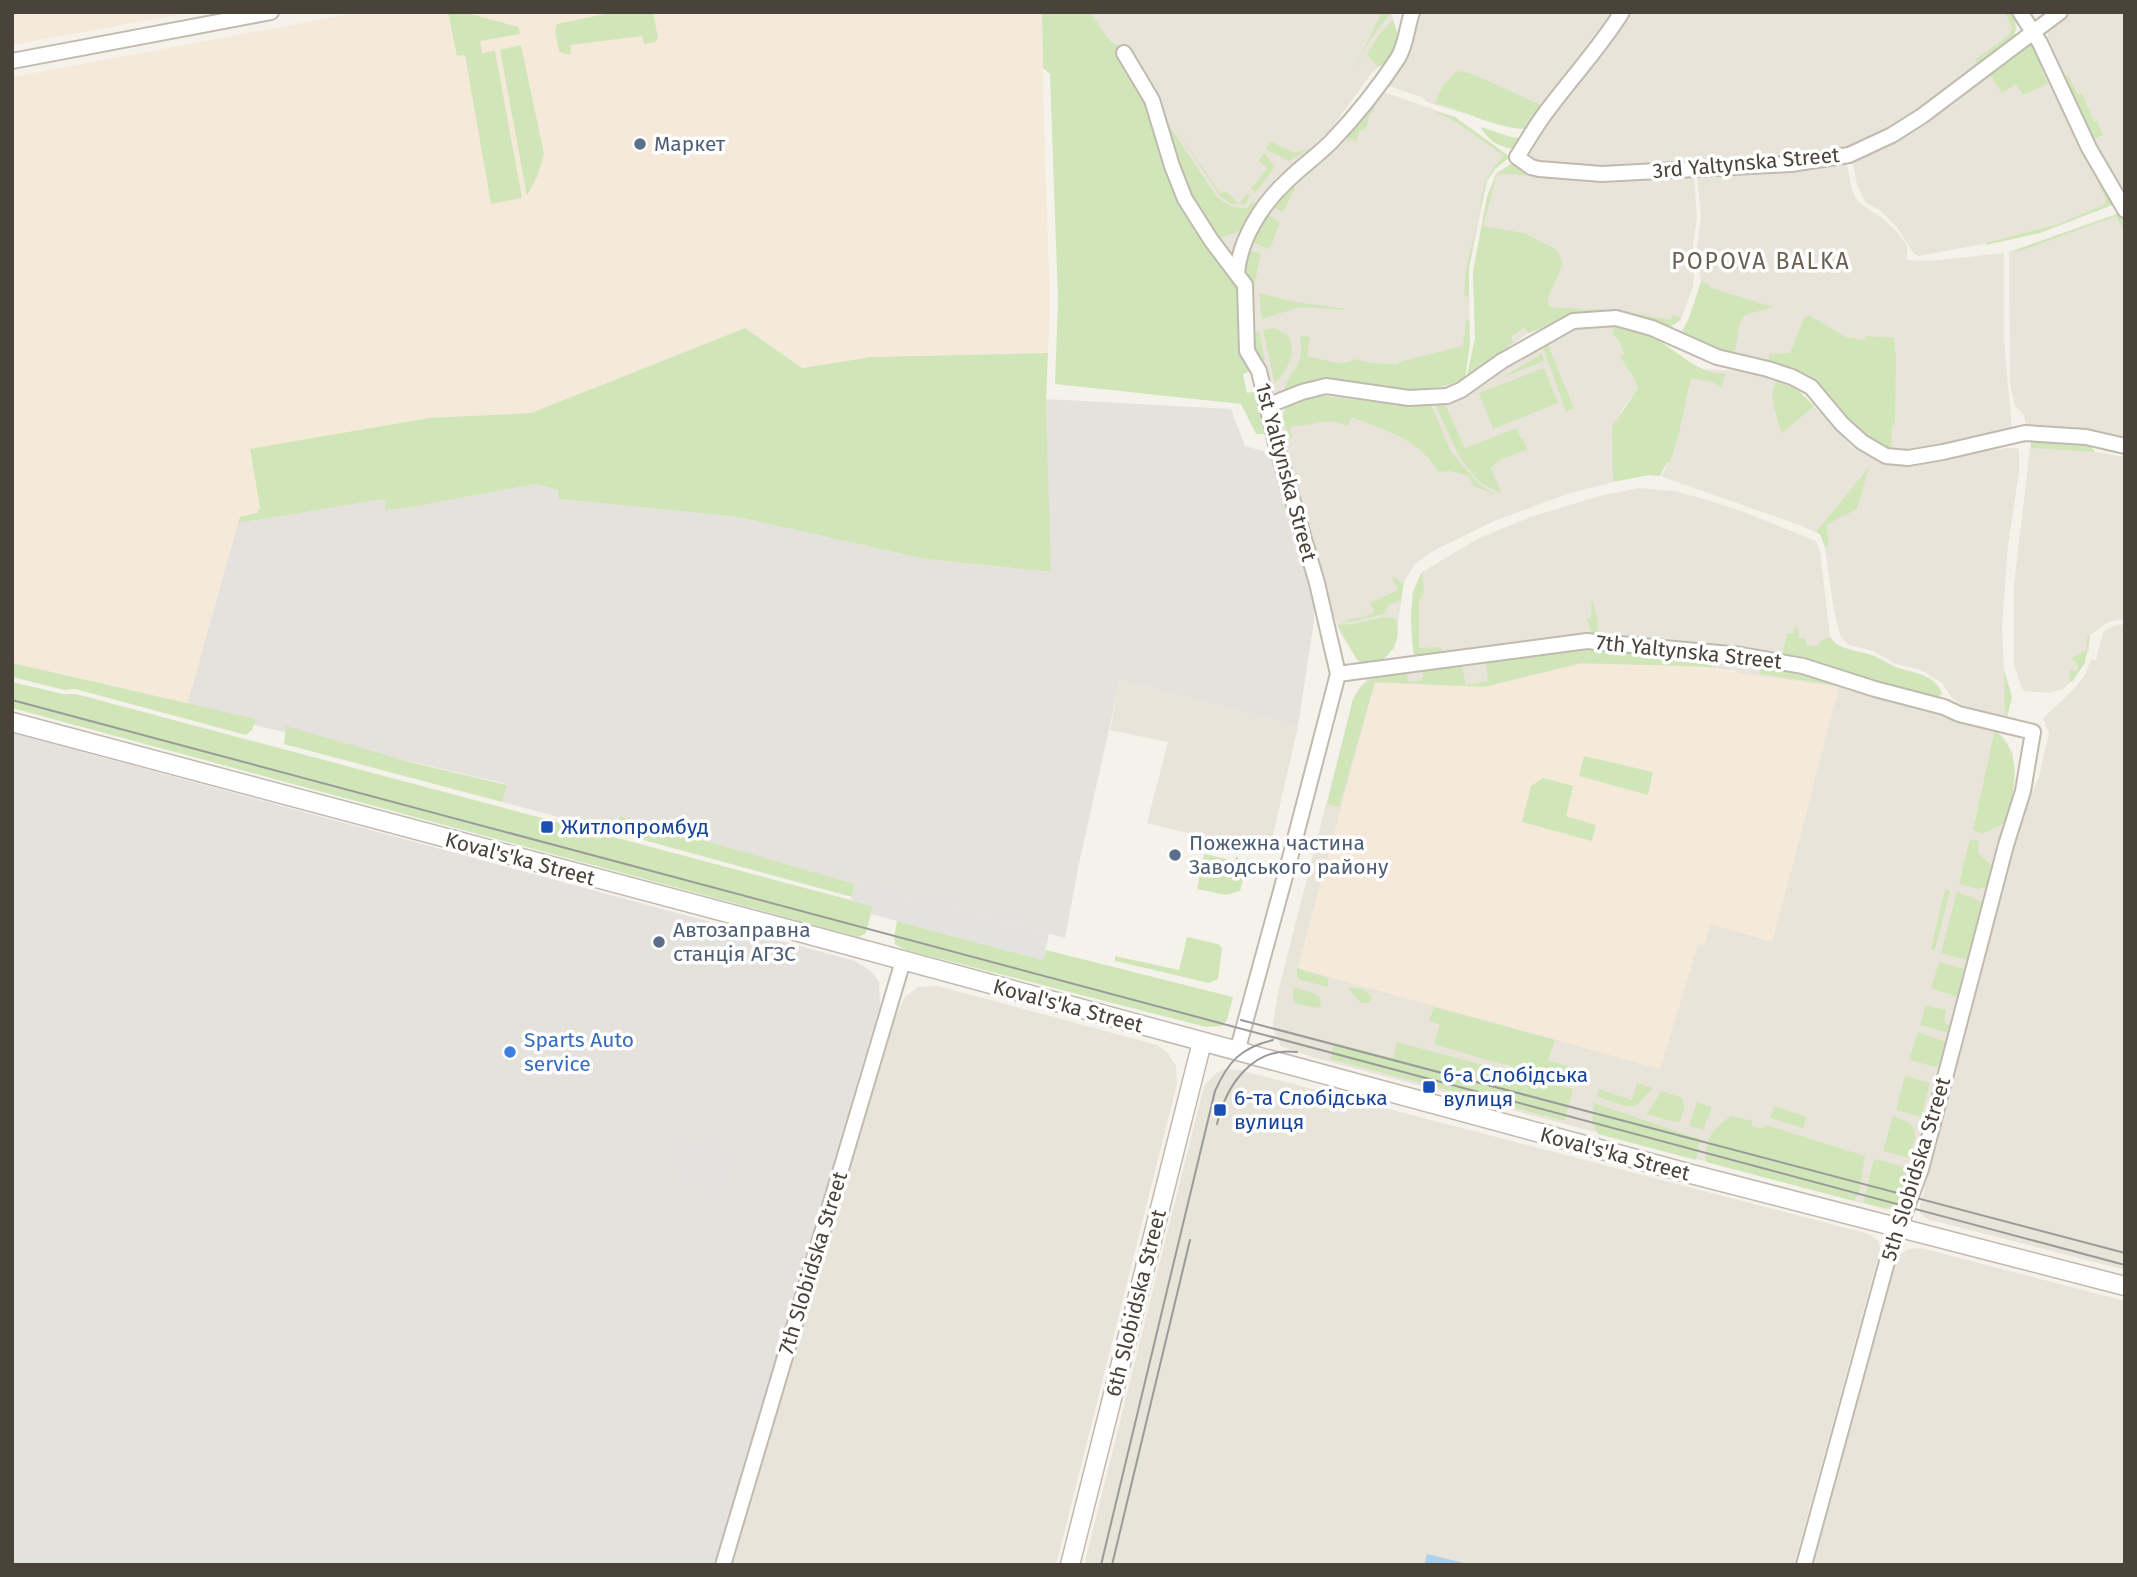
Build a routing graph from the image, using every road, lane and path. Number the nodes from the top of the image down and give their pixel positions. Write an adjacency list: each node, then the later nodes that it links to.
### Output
1 (271, 12): 8 (street)
2 (1412, 12): 10 (street, 1st Yaltynska Street)
3 (1622, 12): 6 (street, 3rd Yaltynska Street)
4 (2020, 12): 6 (street)
5 (2060, 12): 6 (street, 3rd Yaltynska Street)
6 (2033, 32): 9 (street)
7 (1124, 53): 10 (street, 1st Yaltynska Street)
8 (12, 61)
9 (2123, 203)
10 (1237, 273): 11 (street, 1st Yaltynska Street)
11 (1267, 406): 12 (street); 13 (street, 1st Yaltynska Street)
12 (2125, 446)
13 (1338, 674): 15 (street, 7th Yaltynska Street); 18 (street)
14 (12, 722): 16 (street, Koval's'ka Street)
15 (2033, 732): 19 (street, 5th Slobidska Street)
16 (903, 961): 17 (street, Koval's'ka Street); 21 (street, 7th Slobidska Street)
17 (1202, 1042): 18 (street, Koval's'ka Street); 22 (street, 6th Slobidska Street)
18 (1237, 1052): 19 (street, Koval's'ka Street)
19 (1899, 1227): 20 (street, Koval's'ka Street); 23 (street, 5th Slobidska Street)
20 (2125, 1286)
21 (723, 1565)
22 (1070, 1565)
23 (1804, 1565)

